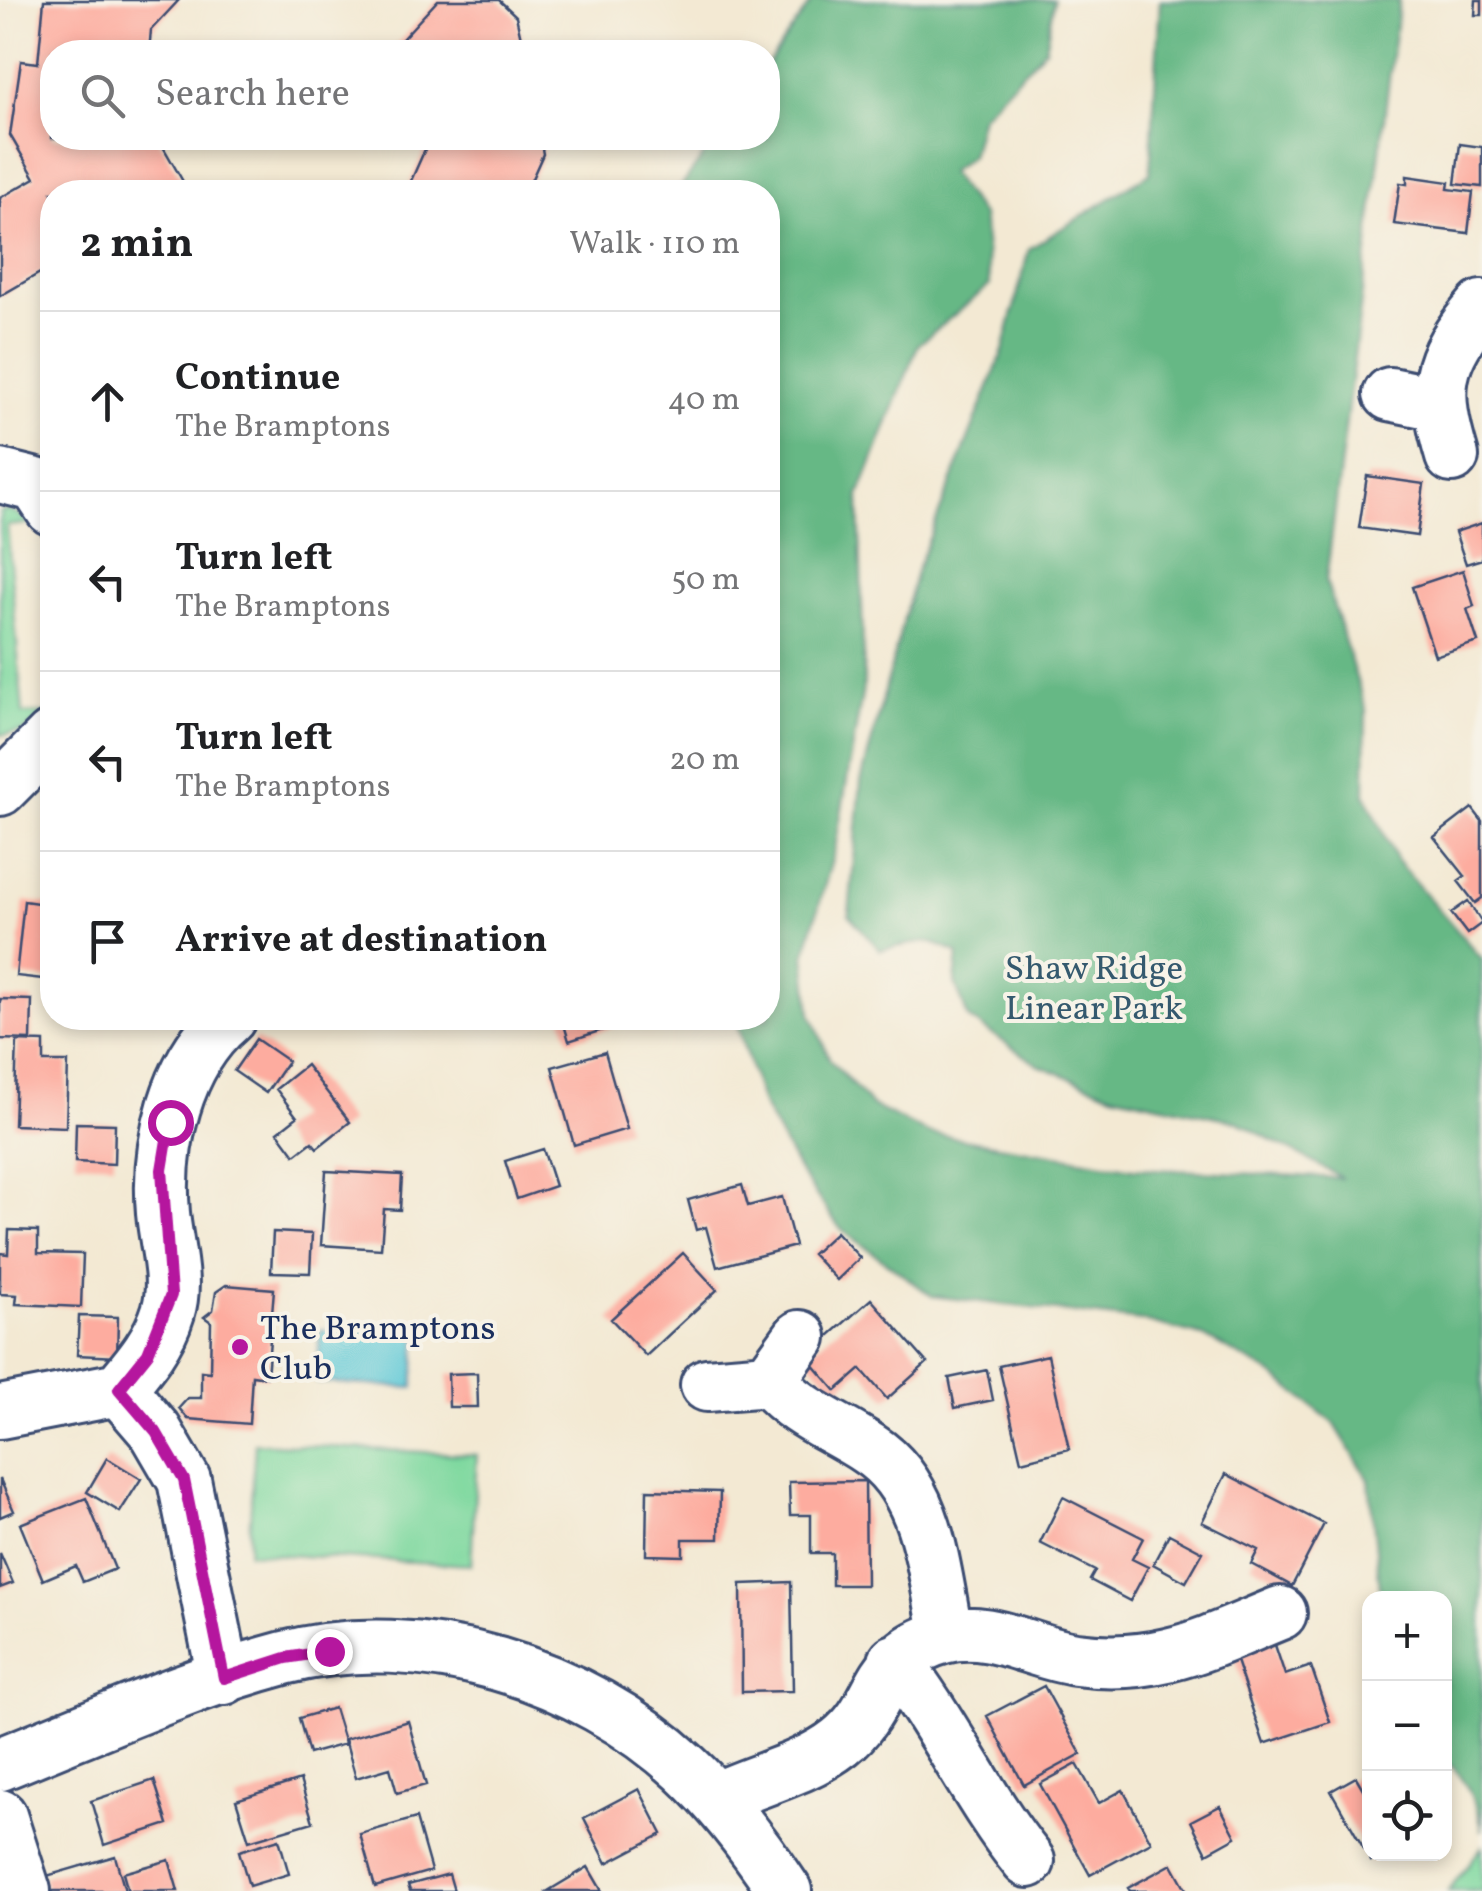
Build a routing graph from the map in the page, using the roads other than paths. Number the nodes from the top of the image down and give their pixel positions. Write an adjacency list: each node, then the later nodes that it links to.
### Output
1 (1482, 307): 2 (street)
2 (1452, 456)
3 (0, 476): 4 (street)
4 (40, 491)
5 (40, 749): 6 (street)
6 (0, 789)
7 (214, 1030): 11 (street)
8 (800, 1338): 9 (street)
9 (768, 1380): 10 (street); 14 (street)
10 (708, 1385)
11 (119, 1389): 12 (street); 16 (street)
12 (0, 1412)
13 (1280, 1612): 14 (street)
14 (946, 1636): 15 (street)
15 (894, 1661): 18 (street); 20 (street)
16 (224, 1678): 17 (street); 18 (street)
17 (0, 1764)
18 (716, 1798): 22 (street)
19 (0, 1816): 21 (street)
20 (1028, 1861)
21 (24, 1891)
22 (785, 1891)

